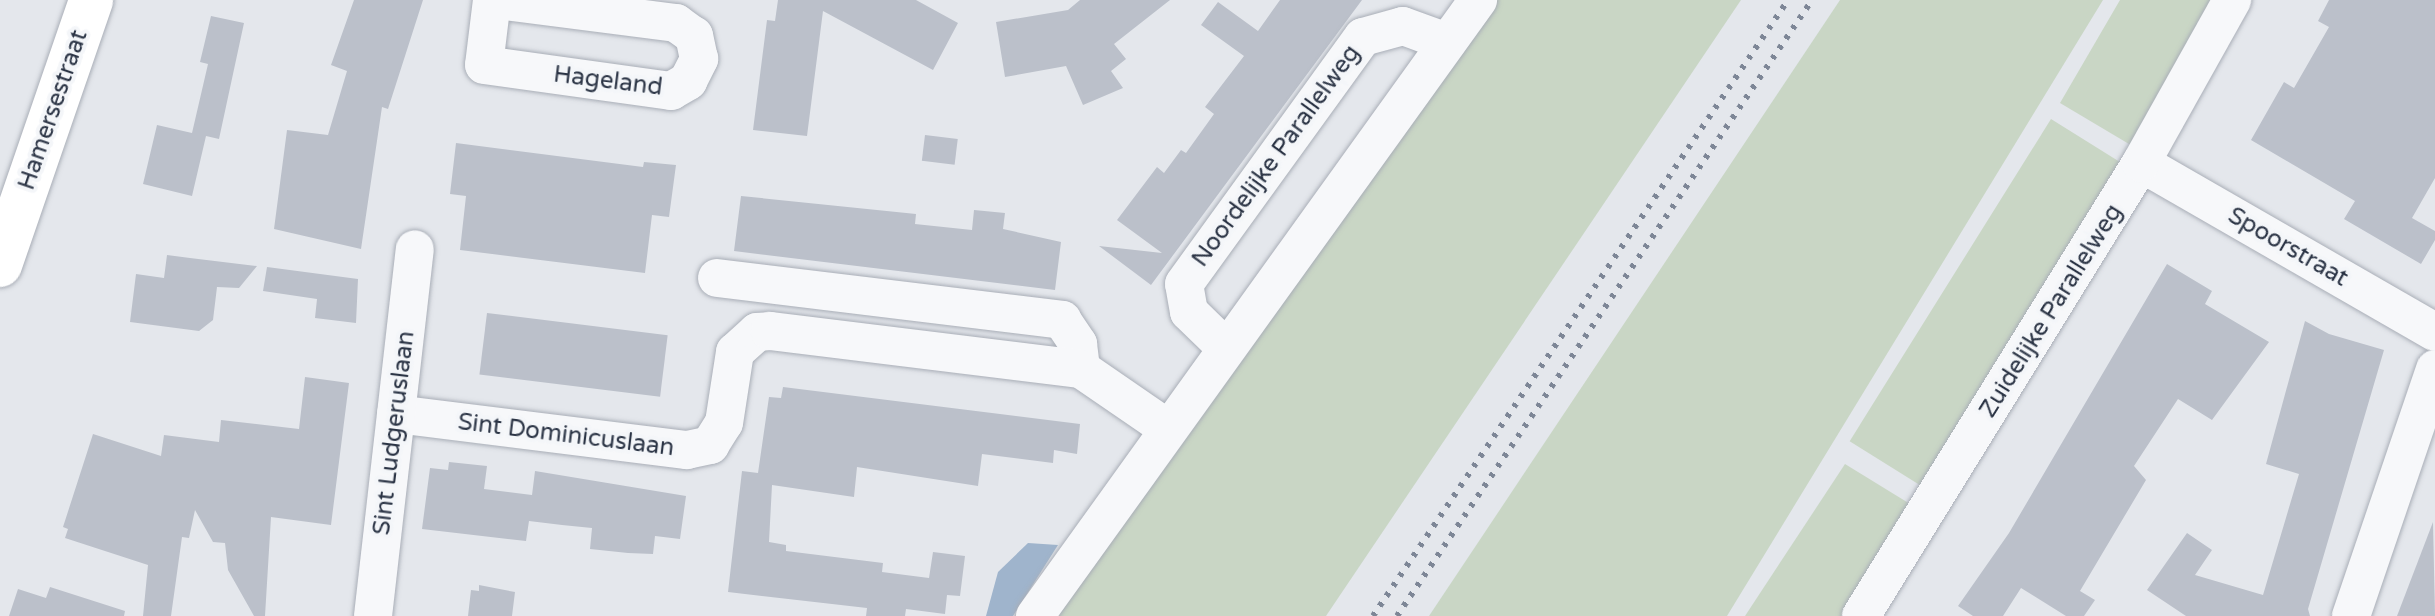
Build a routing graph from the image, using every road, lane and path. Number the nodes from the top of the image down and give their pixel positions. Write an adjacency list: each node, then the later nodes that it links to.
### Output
1 (91, 0): 8 (main road, Hamersestraat)
2 (494, 0): 2 (street, Hageland)
3 (1478, 0): 5 (street)
4 (2232, 0): 6 (street, Zuidelijke Parallelweg)
5 (1447, 42): 11 (street); 11 (street, Noordelijke Parallelweg)
6 (2141, 163): 9 (street, Spoorstraat); 18 (street, Zuidelijke Parallelweg)
7 (415, 249): 14 (street, Sint Ludgeruslaan)
8 (0, 265)
9 (2435, 332)
10 (752, 337): 12 (street); 12 (street); 14 (street, Sint Dominicuslaan)
11 (1225, 347): 15 (street)
12 (1081, 369): 15 (street)
13 (2435, 369): 19 (street)
14 (396, 414): 16 (street, Sint Ludgeruslaan)
15 (1167, 428): 17 (street)
16 (373, 616)
17 (1035, 616)
18 (1861, 616)
19 (2351, 616)

